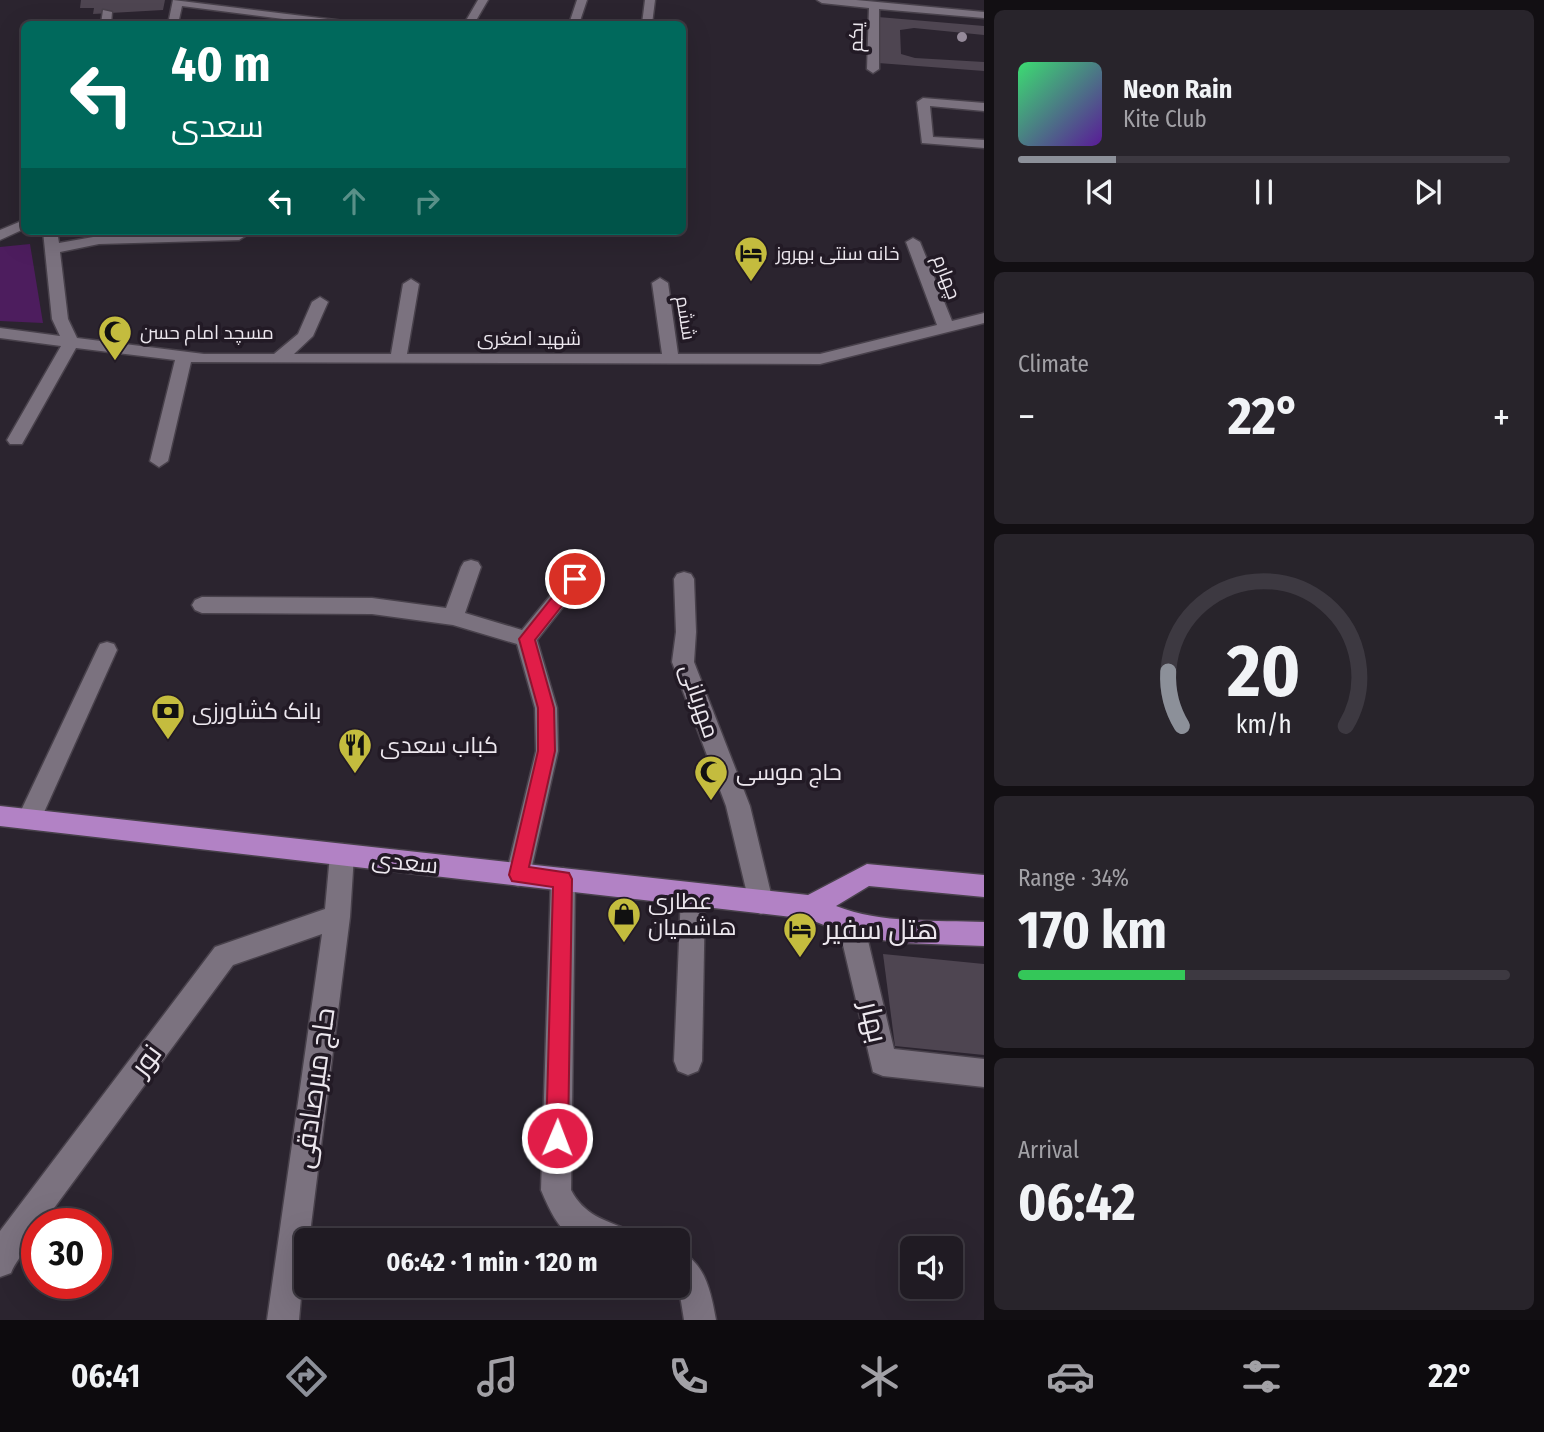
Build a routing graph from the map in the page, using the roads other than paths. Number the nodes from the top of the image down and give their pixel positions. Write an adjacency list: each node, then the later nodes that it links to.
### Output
1 (484, 0): 10 (street)
2 (582, 0): 11 (street)
3 (650, 0): 12 (street)
4 (822, 0): 6 (street)
5 (178, 1): 8 (street); 9 (street)
6 (874, 5): 7 (street); 13 (street, یکم)
7 (984, 15)
8 (174, 21)
9 (300, 21)
10 (471, 21)
11 (575, 21)
12 (647, 21)
13 (873, 69)
14 (984, 107): 15 (street)
15 (984, 144)
16 (21, 226): 20 (street)
17 (51, 235): 22 (street)
18 (157, 235): 19 (street); 22 (street)
19 (240, 235)
20 (0, 236)
21 (913, 242): 27 (street, چهارم)
22 (53, 249): 29 (street)
23 (660, 283): 33 (street, ششم)
24 (411, 284): 32 (street)
25 (320, 302): 31 (street)
26 (984, 317): 27 (street, شهید اصغری)
27 (946, 327): 33 (street, شهید اصغری)
28 (0, 333): 29 (street, شهید اصغری)
29 (71, 343): 30 (street, شهید اصغری); 34 (street)
30 (184, 357): 31 (street, شهید اصغری); 35 (street)
31 (278, 359): 32 (street, شهید اصغری)
32 (398, 359): 33 (street, شهید اصغری)
33 (671, 359)
34 (16, 440)
35 (159, 461)
36 (471, 567): 40 (street)
37 (575, 579): 41 (street)
38 (684, 579): 50 (street, مهربانی)
39 (202, 605): 40 (street)
40 (453, 617): 41 (street)
41 (526, 639): 46 (street)
42 (107, 650): 44 (street)
43 (0, 816): 44 (main road, سعدی)
44 (29, 819): 45 (main road, سعدی)
45 (342, 855): 46 (main road, سعدی); 52 (street, حاج میرصادقی)
46 (519, 875): 47 (main road, سعدی)
47 (563, 879): 49 (main road, سعدی); 57 (street)
48 (984, 886): 51 (main road)
49 (694, 894): 50 (main road, سعدی); 55 (street)
50 (761, 901): 51 (main road, سعدی)
51 (810, 907): 53 (main road, سعدی)
52 (337, 917): 58 (street, نور); 60 (street, حاج میرصادقی)
53 (851, 924): 54 (main road, سعدی); 56 (street, بهار)
54 (984, 934)
55 (688, 1061)
56 (984, 1073)
57 (586, 1228)
58 (0, 1262)
59 (690, 1282): 61 (street)
60 (283, 1320)
61 (700, 1320)

